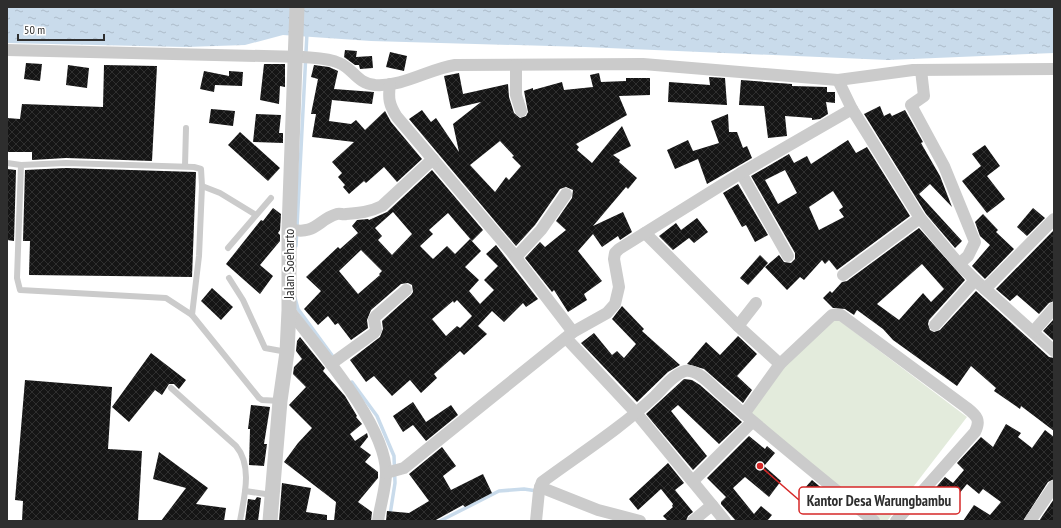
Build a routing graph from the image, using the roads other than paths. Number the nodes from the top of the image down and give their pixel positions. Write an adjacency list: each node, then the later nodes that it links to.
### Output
1 (297, 7): 3 (street, Jalan Soeharto)
2 (7, 50): 3 (street)
3 (300, 56): 8 (street); 23 (street, Jalan Soeharto)
4 (516, 65): 7 (street); 8 (street); 10 (street)
5 (1054, 69): 6 (street)
6 (921, 70): 7 (street); 28 (street)
7 (838, 80): 9 (street)
8 (390, 84): 12 (street)
9 (852, 109): 16 (street); 21 (street)
10 (521, 111)
11 (186, 128): 15 (lane)
12 (433, 159): 23 (street); 27 (street)
13 (7, 163): 14 (lane)
14 (21, 165): 15 (lane); 37 (lane)
15 (185, 166): 17 (lane)
16 (741, 173): 24 (street); 26 (street)
17 (202, 186): 20 (lane); 37 (lane)
18 (566, 194): 27 (street)
19 (271, 198): 20 (lane)
20 (256, 215): 25 (lane)
21 (920, 218): 28 (street); 29 (street)
22 (1054, 219): 32 (street)
23 (295, 230): 36 (street, Jalan Soeharto)
24 (645, 233): 38 (street); 41 (street)
25 (228, 248)
26 (788, 256)
27 (516, 257): 41 (street)
28 (959, 264): 31 (street)
29 (844, 275)
30 (229, 278): 43 (lane)
31 (975, 280): 32 (street); 39 (street)
32 (985, 289): 40 (street)
33 (406, 290): 44 (street)
34 (756, 303): 38 (street)
35 (1054, 308): 40 (street)
36 (290, 310): 43 (street, Jalan Soeharto); 44 (street)
37 (192, 315): 47 (lane)
38 (738, 326): 45 (street)
39 (935, 326)
40 (1033, 332): 42 (street)
41 (570, 335): 48 (street); 50 (street)
42 (1054, 351)
43 (287, 352): 47 (street, Jalan Soeharto)
44 (335, 361): 50 (street)
45 (780, 364): 49 (street); 65 (street)
46 (171, 388): 54 (lane)
47 (280, 401): 55 (street, Jalan Soeharto)
48 (637, 414): 49 (street); 51 (street); 53 (street)
49 (748, 418): 51 (street); 64 (street)
50 (388, 472): 59 (street)
51 (693, 481): 56 (street)
52 (1054, 486): 66 (street)
53 (540, 490): 60 (street); 61 (street)
54 (246, 491): 55 (lane); 57 (lane)
55 (272, 495): 58 (street, Jalan Soeharto)
56 (712, 505): 62 (street); 63 (street)
57 (240, 521)
58 (270, 521)
59 (378, 521)
60 (536, 521)
61 (640, 521)
62 (693, 521)
63 (725, 521)
64 (874, 521)
65 (896, 521)
66 (1030, 521)

